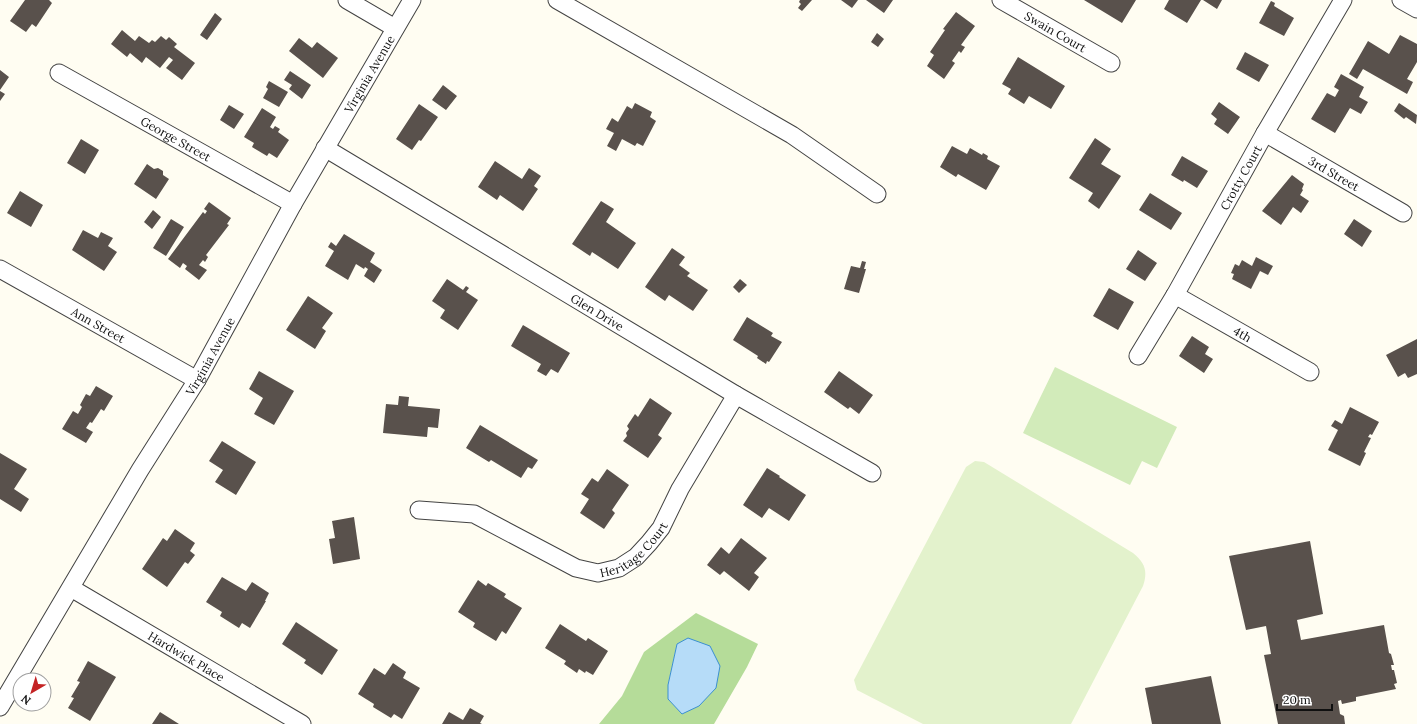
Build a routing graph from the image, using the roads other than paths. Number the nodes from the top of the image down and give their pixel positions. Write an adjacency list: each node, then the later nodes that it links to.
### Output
1 (347, 0): 8 (street)
2 (412, 0): 8 (street, Virginia Avenue)
3 (557, 0): 13 (street)
4 (1001, 0): 9 (street, Swain Court)
5 (1343, 0): 11 (street, Crotty Court)
6 (1401, 0): 7 (street)
7 (1417, 9)
8 (395, 28): 12 (street, Virginia Avenue)
9 (1111, 64)
10 (59, 73): 14 (street, George Street)
11 (1266, 133): 15 (street, 3rd Street); 17 (street, Crotty Court)
12 (325, 148): 14 (street, Virginia Avenue); 21 (street, Glen Drive)
13 (877, 194)
14 (293, 204): 20 (street, Virginia Avenue)
15 (1403, 213)
16 (0, 269): 20 (street, Ann Street)
17 (1175, 295): 18 (street, Crotty Court); 19 (street, 4th)
18 (1138, 356)
19 (1310, 372)
20 (196, 380): 24 (street, Virginia Avenue)
21 (736, 395): 22 (street, Glen Drive); 23 (street, Heritage Court)
22 (872, 473)
23 (419, 510)
24 (71, 588): 25 (street, Virginia Avenue); 26 (street, Hardwick Place)
25 (0, 707)
26 (302, 724)

